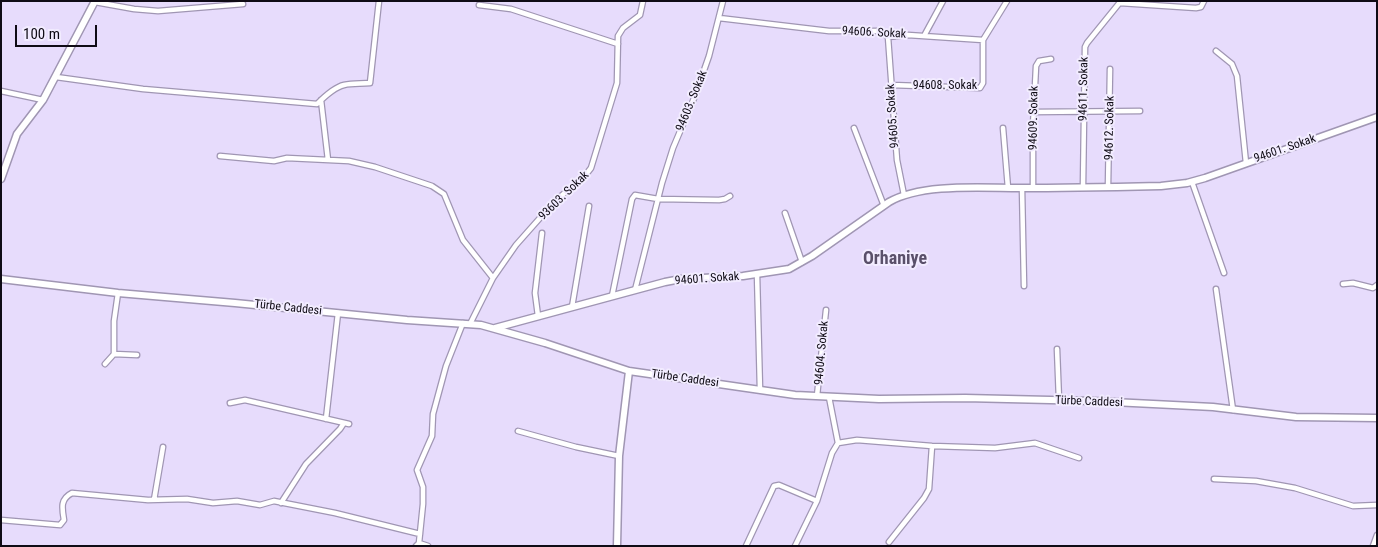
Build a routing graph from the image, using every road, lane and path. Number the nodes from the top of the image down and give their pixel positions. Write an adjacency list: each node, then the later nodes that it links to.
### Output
1 (379, 1): 23 (street)
2 (643, 1): 15 (street, 93603. Sokak)
3 (723, 1): 11 (street, 94603. Sokak)
4 (943, 1): 12 (street)
5 (1007, 1): 14 (street)
6 (1204, 1): 8 (street, 94611. Sokak)
7 (95, 2): 9 (street); 19 (street)
8 (1121, 2): 24 (street, 94611. Sokak)
9 (243, 4)
10 (479, 5): 15 (street)
11 (719, 18): 13 (street, 94606. Sokak); 43 (street, 94603. Sokak)
12 (924, 36): 13 (street, 94606. Sokak); 14 (street, 94606. Sokak)
13 (888, 37): 20 (street, 94605. Sokak)
14 (983, 40): 20 (street, 94608. Sokak)
15 (618, 44): 51 (street, 93603. Sokak)
16 (1216, 51): 33 (street)
17 (1051, 59): 27 (street, 94609. Sokak)
18 (1110, 68): 25 (street, 94612. Sokak)
19 (56, 77): 22 (street); 23 (street)
20 (891, 85): 41 (street, 94605. Sokak)
21 (1, 91): 22 (street)
22 (43, 100): 34 (street)
23 (321, 100): 32 (street)
24 (1084, 111): 25 (street); 27 (street); 36 (street, 94611. Sokak)
25 (1110, 111): 26 (street); 38 (street, 94612. Sokak)
26 (1140, 111)
27 (1033, 112): 37 (street, 94609. Sokak)
28 (1377, 117): 33 (street, 94601. Sokak)
29 (854, 128): 45 (street)
30 (1003, 128): 39 (street)
31 (220, 156): 32 (street)
32 (328, 160): 51 (street)
33 (1246, 163): 35 (street, 94601. Sokak)
34 (2, 175)
35 (1192, 182): 38 (street, 94601. Sokak); 49 (street)
36 (1083, 186): 37 (street, 94601. Sokak); 38 (street, 94601. Sokak)
37 (1033, 187): 40 (street, 94601. Sokak)
38 (1108, 187)
39 (1008, 188): 40 (street, 94601. Sokak); 41 (street, 94601. Sokak)
40 (1022, 188): 55 (street)
41 (904, 195): 45 (street, 94601. Sokak)
42 (730, 196): 43 (street)
43 (658, 199): 57 (street, 94603. Sokak); 59 (street)
44 (589, 206): 60 (street)
45 (884, 206): 48 (street, 94601. Sokak)
46 (786, 213): 48 (street)
47 (542, 233): 63 (street)
48 (802, 262): 50 (street, 94601. Sokak)
49 (1224, 273)
50 (757, 274): 57 (street, 94601. Sokak); 71 (street)
51 (493, 278): 64 (street, 93603. Sokak)
52 (1, 279): 58 (street, Türbe Caddesi)
53 (1343, 284): 54 (street)
54 (1377, 285)
55 (1024, 286)
56 (1216, 289): 76 (street)
57 (635, 290): 59 (street, 94601. Sokak)
58 (118, 293): 62 (street, Türbe Caddesi); 67 (street)
59 (612, 296): 60 (street, 94601. Sokak)
60 (572, 307): 63 (street, 94601. Sokak)
61 (826, 310): 72 (street, 94604. Sokak)
62 (338, 313): 64 (street, Türbe Caddesi); 78 (street)
63 (538, 316): 65 (street, 94601. Sokak)
64 (466, 324): 65 (street, Türbe Caddesi); 91 (street, 93603. Sokak)
65 (494, 328): 70 (street, Türbe Caddesi)
66 (1057, 349): 74 (street)
67 (114, 354): 68 (street); 69 (street)
68 (137, 355)
69 (105, 364)
70 (629, 371): 71 (street, Türbe Caddesi); 83 (street)
71 (760, 390): 72 (street, Türbe Caddesi)
72 (818, 396): 73 (street, Türbe Caddesi)
73 (829, 397): 74 (street, Türbe Caddesi); 80 (street)
74 (1059, 400): 76 (street, Türbe Caddesi)
75 (230, 402): 78 (street)
76 (1233, 410): 77 (street, Türbe Caddesi)
77 (1377, 418)
78 (326, 419): 88 (street)
79 (518, 431): 83 (street)
80 (838, 442): 81 (street); 87 (street)
81 (932, 446): 84 (street); 93 (street)
82 (163, 447): 86 (street)
83 (619, 456): 96 (street)
84 (1079, 458)
85 (1214, 479): 89 (street)
86 (154, 500): 88 (street); 90 (street)
87 (817, 501): 97 (street); 98 (street)
88 (281, 503): 91 (street)
89 (1377, 504)
90 (1, 520)
91 (420, 534): 94 (street, 93603. Sokak)
92 (1377, 535): 99 (street)
93 (889, 542)
94 (417, 544): 95 (street)
95 (428, 546)
96 (617, 546)
97 (746, 546)
98 (795, 546)
99 (1373, 546)

